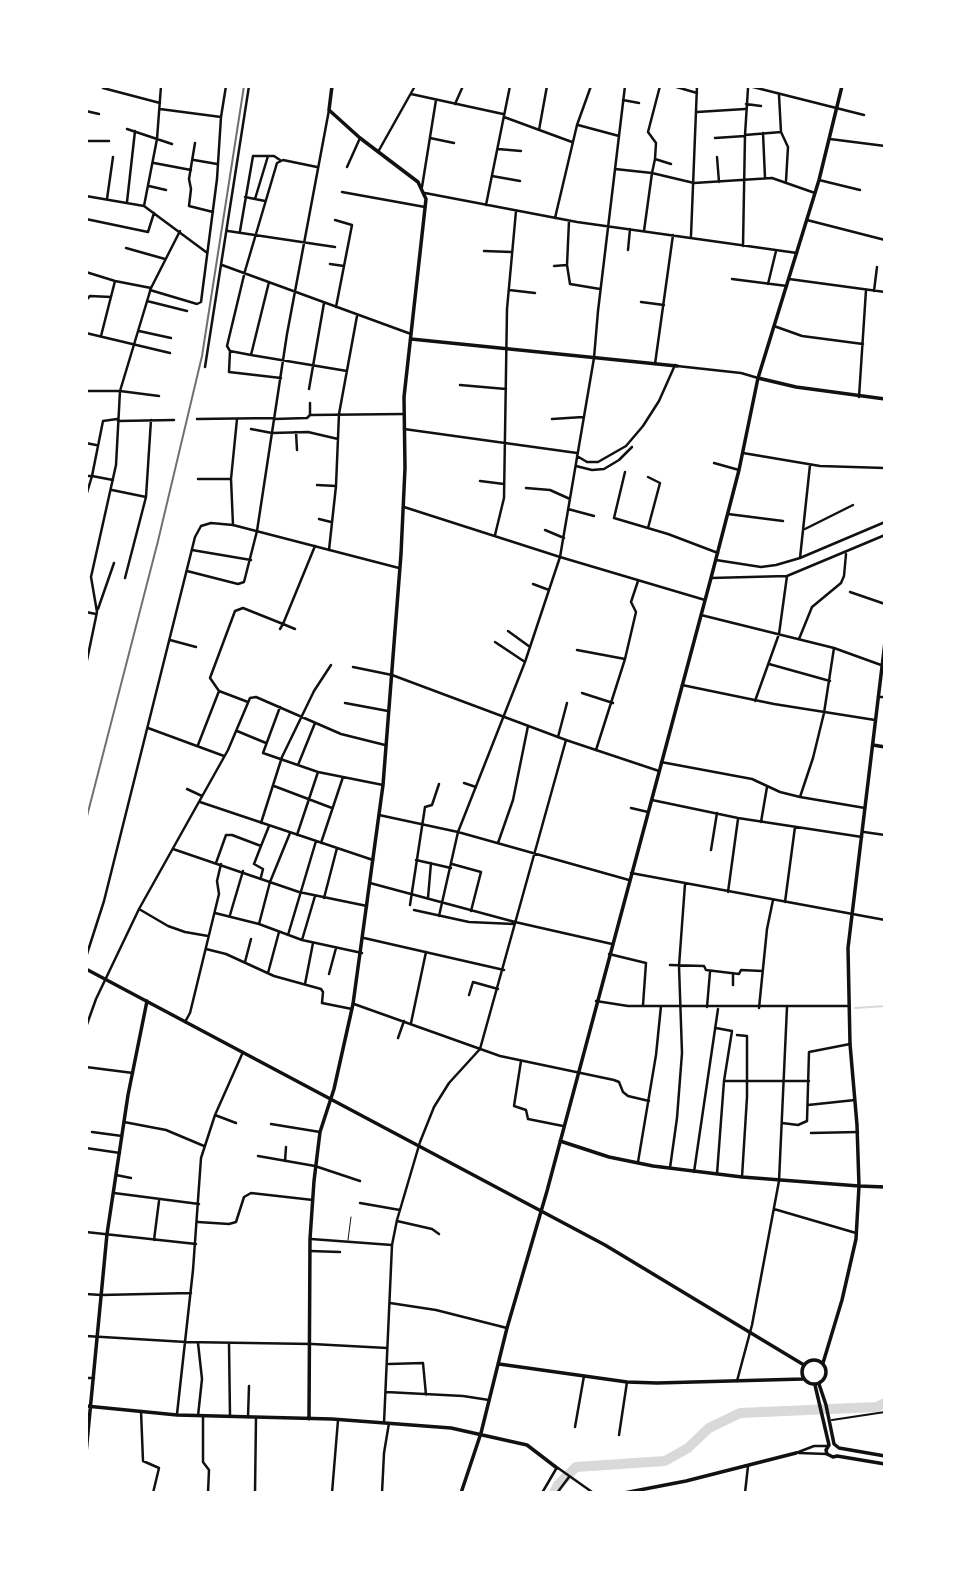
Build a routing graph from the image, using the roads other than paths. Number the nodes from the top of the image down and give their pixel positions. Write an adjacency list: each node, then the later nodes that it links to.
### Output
1 (161, 86): 22 (street)
2 (226, 86): 36 (street)
3 (249, 86): 109 (street)
4 (332, 86): 30 (main road)
5 (415, 86): 18 (street)
6 (463, 86): 24 (street)
7 (510, 86): 35 (street)
8 (547, 86): 39 (street)
9 (591, 86): 37 (street)
10 (625, 86): 21 (street)
11 (660, 86): 63 (street)
12 (673, 86): 17 (street)
13 (697, 86): 17 (street)
14 (842, 86): 27 (main road)
15 (748, 87): 19 (street); 25 (street)
16 (103, 88): 22 (street)
17 (697, 93): 32 (street)
18 (411, 94): 20 (street); 59 (street)
19 (779, 94): 27 (street); 41 (street)
20 (436, 100): 24 (street); 46 (street)
21 (623, 100): 23 (street); 43 (street)
22 (160, 103): 28 (street)
23 (639, 103)
24 (455, 104): 35 (street)
25 (746, 104): 26 (street); 29 (street)
26 (761, 106)
27 (837, 107): 34 (street); 49 (main road)
28 (160, 109): 36 (street); 48 (street)
29 (745, 109): 32 (street); 44 (street)
30 (329, 110): 45 (main road); 69 (street)
31 (86, 111): 33 (street)
32 (697, 112): 81 (street)
33 (99, 114)
34 (864, 115)
35 (504, 116): 39 (street); 57 (street)
36 (221, 117): 67 (street)
37 (577, 125): 43 (street); 52 (street)
38 (127, 129): 40 (street)
39 (539, 130): 52 (street)
40 (135, 131): 48 (street); 94 (street)
41 (781, 132): 42 (street); 80 (street)
42 (763, 133): 44 (street); 76 (street)
43 (619, 136): 71 (street)
44 (745, 136): 47 (street); 75 (street)
45 (360, 138): 59 (main road); 70 (street)
46 (430, 138): 54 (street); 83 (street)
47 (715, 138)
48 (157, 139): 55 (street); 66 (street)
49 (829, 139): 56 (street); 77 (main road)
50 (86, 141): 51 (street)
51 (109, 141)
52 (572, 142): 101 (street)
53 (195, 143): 64 (street)
54 (454, 143)
55 (172, 144)
56 (885, 146)
57 (498, 149): 58 (street); 74 (street)
58 (521, 150)
59 (378, 152): 83 (main road)
60 (268, 156): 65 (street); 90 (street); 92 (street)
61 (113, 157): 91 (street)
62 (717, 157): 79 (street)
63 (655, 159): 68 (street); 73 (street)
64 (194, 160): 67 (street); 72 (street)
65 (280, 160): 69 (street); 93 (street)
66 (153, 163): 72 (street); 82 (street)
67 (217, 164): 100 (street)
68 (671, 164)
69 (317, 167): 116 (street)
70 (347, 167)
71 (615, 169): 73 (street); 106 (street)
72 (191, 170): 100 (street)
73 (652, 173): 81 (street); 110 (street)
74 (492, 176): 78 (street); 95 (street)
75 (745, 178): 76 (street); 79 (street); 117 (street)
76 (765, 178): 80 (street)
77 (819, 180): 85 (street); 88 (main road)
78 (520, 181)
79 (719, 181): 81 (street)
80 (786, 181): 88 (street)
81 (694, 183): 114 (street)
82 (149, 186): 84 (street); 96 (street)
83 (422, 187): 87 (main road)
84 (166, 190)
85 (860, 190)
86 (342, 192): 97 (street)
87 (425, 193): 95 (street); 97 (main road)
88 (815, 193): 105 (main road)
89 (86, 196): 91 (street)
90 (245, 197): 92 (street); 111 (street)
91 (107, 199): 94 (street)
92 (255, 199): 93 (street)
93 (265, 201): 112 (street)
94 (127, 202): 96 (street)
95 (486, 205): 98 (street)
96 (144, 206): 99 (street)
97 (425, 207): 162 (main road)
98 (516, 211): 101 (street); 123 (street)
99 (154, 212): 102 (street); 108 (street)
100 (213, 212): 124 (street)
101 (555, 218): 104 (street)
102 (86, 219)
103 (335, 220): 131 (street)
104 (569, 220): 106 (street); 130 (street)
105 (807, 220): 115 (street); 125 (main road)
106 (608, 227): 107 (street); 142 (street)
107 (630, 229): 110 (street); 120 (street)
108 (180, 231): 124 (street); 126 (street)
109 (228, 231): 111 (street); 128 (street)
110 (644, 231): 113 (street)
111 (239, 232): 112 (street)
112 (256, 234): 116 (street); 134 (street)
113 (673, 235): 114 (street); 154 (street)
114 (691, 238): 117 (street)
115 (885, 240)
116 (304, 243): 118 (street); 146 (street)
117 (743, 246): 122 (street)
118 (335, 247)
119 (126, 248): 126 (street)
120 (628, 250)
121 (484, 251): 123 (street)
122 (776, 251): 125 (street); 139 (street)
123 (512, 252): 143 (street)
124 (208, 253): 141 (street)
125 (797, 253): 136 (main road)
126 (165, 259): 141 (street)
127 (330, 264): 131 (street)
128 (222, 265): 134 (street); 175 (street)
129 (554, 265): 130 (street)
130 (567, 265): 142 (street)
131 (344, 266): 155 (street)
132 (877, 267): 145 (street)
133 (86, 272): 137 (street)
134 (244, 273): 138 (street); 167 (street)
135 (732, 279): 139 (street)
136 (789, 279): 140 (main road); 144 (street)
137 (115, 281): 141 (street); 149 (street)
138 (269, 282): 146 (street); 169 (street)
139 (770, 284): 140 (street)
140 (787, 286): 158 (main road)
141 (151, 289): 151 (street)
142 (600, 289): 170 (street)
143 (509, 290): 148 (street); 166 (street)
144 (866, 290): 145 (street); 165 (street)
145 (874, 291): 147 (street)
146 (294, 292): 153 (street); 171 (street)
147 (885, 292)
148 (535, 293)
149 (111, 296): 150 (street); 161 (street)
150 (86, 300)
151 (147, 301): 156 (street); 159 (street)
152 (641, 302): 154 (street)
153 (324, 303): 155 (street); 173 (street)
154 (664, 305): 172 (street)
155 (335, 307): 157 (street)
156 (187, 311)
157 (358, 316): 162 (street); 176 (street)
158 (774, 326): 165 (street); 178 (main road)
159 (139, 331): 163 (street); 164 (street)
160 (86, 333): 161 (street)
161 (100, 336): 164 (street)
162 (411, 337): 166 (main road); 189 (main road)
163 (171, 338)
164 (135, 344): 168 (street); 183 (street)
165 (863, 344): 185 (street)
166 (507, 350): 170 (main road); 181 (street)
167 (230, 351): 169 (street); 177 (street)
168 (170, 353)
169 (251, 355): 171 (street)
170 (594, 358): 172 (main road); 191 (street)
171 (283, 361): 173 (street); 177 (street)
172 (656, 364): 174 (main road)
173 (313, 365): 176 (street); 180 (street)
174 (676, 365): 178 (street); 207 (street)
175 (205, 367)
176 (347, 371): 188 (street)
177 (281, 378): 192 (street)
178 (758, 378): 185 (main road); 209 (main road)
179 (460, 385): 181 (street)
180 (309, 388)
181 (506, 389): 205 (street)
182 (86, 391): 183 (street)
183 (120, 391): 184 (street); 196 (street)
184 (159, 396)
185 (859, 397): 186 (main road)
186 (885, 399)
187 (310, 403): 190 (street)
188 (339, 414): 189 (street); 190 (street); 203 (street)
189 (404, 414): 200 (main road)
190 (310, 415): 192 (street)
191 (583, 417): 195 (street); 210 (street)
192 (274, 418): 194 (street); 202 (street)
193 (197, 419): 194 (street)
194 (237, 419): 220 (street)
195 (552, 419)
196 (118, 420): 197 (street); 206 (street); 221 (street)
197 (151, 420): 198 (street); 230 (street)
198 (174, 420)
199 (251, 429): 202 (street)
200 (404, 429): 205 (street); 233 (main road)
201 (296, 432): 202 (street); 203 (street); 208 (street)
202 (272, 433): 245 (street)
203 (338, 439): 226 (street)
204 (86, 443): 206 (street)
205 (505, 443): 210 (street); 224 (street)
206 (97, 445): 217 (street)
207 (629, 448): 213 (street); 213 (street)
208 (297, 450)
209 (743, 453): 212 (street); 215 (main road)
210 (577, 459): 213 (street); 213 (street); 231 (street)
211 (714, 463): 215 (street)
212 (810, 465): 214 (street); 243 (street)
213 (598, 466)
214 (885, 468)
215 (739, 470): 235 (main road)
216 (625, 472): 242 (street)
217 (92, 476): 218 (street); 221 (street); 229 (street)
218 (86, 477)
219 (648, 477): 242 (street)
220 (232, 478): 222 (street); 241 (street)
221 (114, 480): 228 (street)
222 (198, 480)
223 (481, 481): 224 (street)
224 (504, 484): 246 (street)
225 (317, 485): 226 (street)
226 (336, 486): 239 (street)
227 (526, 488): 231 (street)
228 (113, 490): 230 (street); 263 (street)
229 (86, 496)
230 (146, 497): 264 (street)
231 (570, 499): 234 (street)
232 (853, 505): 243 (street)
233 (404, 507): 246 (street); 259 (main road)
234 (568, 509): 236 (street); 248 (street)
235 (728, 514): 238 (street); 253 (main road)
236 (594, 516)
237 (318, 519): 239 (street)
238 (783, 521)
239 (331, 522): 251 (street)
240 (885, 522): 255 (street)
241 (233, 525): 245 (street); 250 (street)
242 (648, 528): 253 (street)
243 (805, 529): 255 (street)
244 (545, 530): 248 (street)
245 (257, 531): 249 (street); 257 (street)
246 (495, 535): 254 (street)
247 (885, 535): 252 (street)
248 (564, 538): 254 (street)
249 (314, 547): 251 (street); 275 (street)
250 (192, 550): 257 (street); 260 (street)
251 (329, 550): 259 (street)
252 (846, 552): 262 (street); 280 (street)
253 (718, 553): 256 (main road)
254 (560, 557): 266 (street); 268 (street)
255 (800, 558): 256 (street)
256 (716, 559): 265 (main road)
257 (251, 561): 260 (street)
258 (114, 563): 273 (street)
259 (400, 568): 296 (main road)
260 (187, 571): 281 (street)
261 (86, 576): 263 (street)
262 (788, 576): 265 (street); 279 (street)
263 (91, 577): 273 (street)
264 (125, 578)
265 (712, 578): 270 (main road)
266 (638, 581): 270 (street); 289 (street)
267 (533, 584): 268 (street)
268 (549, 590): 285 (street)
269 (850, 592): 271 (street)
270 (705, 600): 274 (main road)
271 (885, 604)
272 (86, 611): 273 (street)
273 (97, 613): 286 (street)
274 (701, 615): 279 (street); 298 (main road)
275 (283, 624): 276 (street); 277 (street); 299 (street)
276 (280, 629)
277 (295, 629)
278 (508, 631): 285 (street)
279 (779, 634): 280 (street); 291 (street)
280 (799, 639): 287 (street)
281 (170, 640): 284 (street); 316 (street)
282 (495, 642): 290 (street)
283 (885, 642): 294 (main road)
284 (196, 647)
285 (530, 647): 290 (street)
286 (88, 648): 292 (street)
287 (834, 648): 294 (street); 297 (street)
288 (577, 650): 289 (street)
289 (625, 659): 307 (street)
290 (525, 662): 312 (street)
291 (769, 664): 297 (street); 303 (street)
292 (86, 665)
293 (331, 665): 311 (street)
294 (882, 665): 301 (main road)
295 (353, 667): 296 (street)
296 (392, 675): 309 (main road); 312 (street)
297 (830, 681): 310 (street)
298 (682, 685): 303 (street); 328 (main road)
299 (219, 691): 304 (street); 321 (street)
300 (582, 694): 307 (street)
301 (878, 697): 302 (street); 313 (main road)
302 (885, 697)
303 (755, 701): 310 (street)
304 (248, 702): 308 (street); 317 (street)
305 (345, 703): 309 (street)
306 (567, 703): 318 (street)
307 (612, 703): 325 (street)
308 (280, 707): 311 (street); 320 (street)
309 (388, 711): 322 (main road)
310 (824, 713): 313 (street); 341 (street)
311 (298, 715): 314 (street); 327 (street)
312 (503, 716): 315 (street); 337 (street)
313 (876, 720): 323 (main road)
314 (315, 723): 322 (street); 329 (street)
315 (528, 726): 318 (street); 363 (street)
316 (148, 728): 321 (street); 416 (street)
317 (237, 732): 320 (street); 326 (street)
318 (558, 737): 319 (street)
319 (566, 740): 325 (street); 368 (street)
320 (266, 743): 327 (street)
321 (198, 745): 326 (street)
322 (385, 745): 335 (main road)
323 (873, 745): 324 (main road); 347 (main road)
324 (885, 747)
325 (596, 750): 330 (street)
326 (224, 756): 340 (street)
327 (280, 760): 329 (street); 336 (street)
328 (661, 762): 330 (main road); 338 (street)
329 (298, 765): 331 (street)
330 (659, 771): 343 (main road)
331 (318, 772): 332 (street); 342 (street)
332 (343, 777): 335 (street); 345 (street)
333 (464, 783): 337 (street)
334 (439, 784): 354 (street)
335 (383, 785): 350 (main road)
336 (274, 786): 342 (street); 353 (street)
337 (476, 787): 357 (street)
338 (767, 787): 341 (street); 352 (street)
339 (187, 789): 340 (street)
340 (202, 796): 344 (street)
341 (800, 797): 347 (street)
342 (308, 799): 345 (street); 360 (street)
343 (652, 800): 348 (main road); 349 (street)
344 (199, 802): 353 (street); 366 (street)
345 (332, 808): 362 (street)
346 (631, 808): 348 (street)
347 (867, 809): 359 (main road)
348 (648, 812): 376 (main road)
349 (716, 813): 351 (street); 367 (street)
350 (379, 816): 354 (street); 369 (main road)
351 (738, 818): 352 (street); 383 (street)
352 (761, 822): 356 (street)
353 (261, 823): 355 (street)
354 (423, 825): 357 (street); 370 (street)
355 (269, 826): 358 (street); 364 (street)
356 (795, 827): 359 (street); 389 (street)
357 (458, 832): 363 (street); 374 (street)
358 (290, 833): 360 (street); 379 (street)
359 (863, 834): 361 (street); 397 (main road)
360 (297, 835): 362 (street)
361 (885, 835)
362 (318, 842): 365 (street); 382 (street)
363 (498, 843): 368 (street)
364 (261, 846): 371 (street); 377 (street)
365 (337, 848): 369 (street); 386 (street)
366 (173, 849): 371 (street); 393 (street)
367 (711, 850)
368 (534, 853): 378 (street); 401 (street)
369 (373, 860): 380 (main road)
370 (416, 860): 372 (street); 384 (street)
371 (216, 863): 373 (street)
372 (431, 863): 374 (street); 387 (street)
373 (222, 864): 375 (street); 396 (street)
374 (451, 866): 390 (street); 395 (street)
375 (243, 872): 377 (street); 399 (street)
376 (631, 873): 378 (main road); 381 (street)
377 (260, 878): 379 (street)
378 (629, 880): 410 (main road)
379 (270, 882): 382 (street); 402 (street)
380 (370, 883): 384 (street); 392 (main road)
381 (685, 884): 383 (street); 419 (street)
382 (299, 892): 385 (street); 404 (street)
383 (728, 892): 388 (street)
384 (411, 895): 387 (street); 391 (street)
385 (315, 896): 386 (street); 408 (street)
386 (324, 898): 392 (street)
387 (428, 899): 390 (street)
388 (773, 900): 389 (street); 423 (street)
389 (785, 902): 397 (street)
390 (442, 903): 395 (street); 398 (street)
391 (410, 905)
392 (367, 906): 406 (main road)
393 (139, 909): 405 (street); 427 (street)
394 (414, 910): 398 (street)
395 (471, 911): 401 (street)
396 (215, 913): 399 (street); 405 (street)
397 (851, 915): 400 (street); 438 (main road)
398 (439, 916): 401 (street)
399 (230, 917): 402 (street)
400 (885, 920)
401 (515, 923): 410 (street); 421 (street)
402 (259, 924): 403 (street)
403 (279, 932): 404 (street); 424 (street)
404 (288, 935): 408 (street)
405 (208, 936): 411 (street)
406 (364, 938): 413 (street); 414 (main road)
407 (251, 939): 417 (street)
408 (302, 940): 409 (street)
409 (313, 943): 412 (street); 428 (street)
410 (612, 944): 415 (main road)
411 (206, 948): 417 (street); 445 (street)
412 (335, 948): 414 (street); 426 (street)
413 (426, 952): 421 (street); 448 (street)
414 (362, 953): 434 (main road)
415 (609, 954): 433 (main road); 435 (street)
416 (86, 957)
417 (245, 962): 424 (street)
418 (670, 965): 419 (street)
419 (679, 965): 422 (street); 437 (street)
420 (86, 969): 427 (main road)
421 (504, 970): 430 (street)
422 (710, 971): 425 (street); 439 (street)
423 (762, 971): 425 (street); 442 (street)
424 (268, 973): 428 (street)
425 (733, 973): 429 (street)
426 (329, 974)
427 (104, 981): 432 (main road); 449 (street)
428 (305, 984): 443 (street)
429 (733, 985)
430 (498, 989): 431 (street); 454 (street)
431 (469, 995)
432 (147, 1001): 444 (main road); 458 (main road)
433 (596, 1001): 435 (street); 459 (main road)
434 (353, 1003): 443 (main road); 446 (street)
435 (642, 1006): 436 (street)
436 (661, 1006): 437 (street); 466 (street)
437 (679, 1006): 439 (street); 489 (street)
438 (849, 1006): 441 (street); 453 (main road)
439 (707, 1007): 440 (street)
440 (718, 1007): 442 (street); 450 (street)
441 (787, 1007): 442 (street); 461 (street)
442 (759, 1008)
443 (352, 1009): 464 (main road)
444 (178, 1018): 445 (main road); 447 (street)
445 (185, 1021): 455 (main road)
446 (404, 1021): 448 (street); 452 (street)
447 (175, 1023)
448 (411, 1023): 454 (street)
449 (86, 1027)
450 (716, 1028): 460 (street); 490 (street)
451 (737, 1035): 463 (street)
452 (398, 1038)
453 (850, 1044): 462 (street); 465 (main road)
454 (480, 1049): 456 (street); 481 (street)
455 (243, 1052): 464 (main road); 468 (street)
456 (521, 1061): 459 (street); 473 (street)
457 (86, 1067): 458 (street)
458 (133, 1073): 469 (main road)
459 (578, 1073): 466 (street); 473 (main road)
460 (724, 1081): 463 (street); 491 (street)
461 (784, 1081): 462 (street); 463 (street); 471 (street)
462 (809, 1081): 467 (street)
463 (747, 1082): 494 (street)
464 (331, 1098): 475 (main road); 481 (main road)
465 (855, 1100): 467 (street); 476 (main road)
466 (649, 1101): 487 (street)
467 (808, 1105): 471 (street)
468 (215, 1115): 470 (street); 480 (street)
469 (124, 1122): 478 (main road); 480 (street)
470 (236, 1123)
471 (782, 1123): 496 (street)
472 (271, 1124): 475 (street)
473 (564, 1126): 479 (main road)
474 (92, 1132): 478 (street)
475 (320, 1132): 488 (main road)
476 (858, 1132): 477 (street); 497 (main road)
477 (811, 1133)
478 (122, 1136): 484 (main road)
479 (560, 1141): 487 (main road); 506 (main road)
480 (204, 1146): 503 (street)
481 (419, 1146): 505 (street); 506 (main road)
482 (286, 1147): 486 (street)
483 (86, 1148): 484 (street)
484 (120, 1153): 492 (main road)
485 (258, 1156): 486 (street)
486 (285, 1161): 488 (street)
487 (637, 1164): 489 (main road)
488 (315, 1166): 495 (street); 500 (main road)
489 (670, 1168): 490 (main road)
490 (694, 1172): 491 (main road)
491 (717, 1174): 494 (main road)
492 (116, 1175): 493 (street); 499 (main road)
493 (131, 1178)
494 (741, 1178): 496 (main road)
495 (360, 1181)
496 (779, 1181): 497 (main road); 504 (street)
497 (859, 1186): 498 (main road); 511 (main road)
498 (885, 1187)
499 (114, 1193): 501 (street); 512 (main road)
500 (313, 1199): 509 (street); 514 (main road)
501 (159, 1200): 503 (street); 515 (street)
502 (360, 1203): 505 (street)
503 (199, 1204): 509 (street)
504 (774, 1209): 511 (street); 526 (street)
505 (400, 1210): 508 (street)
506 (541, 1210): 525 (main road); 526 (main road)
507 (351, 1217): 516 (lane)
508 (397, 1221): 513 (street); 518 (street)
509 (198, 1222): 517 (street)
510 (86, 1232): 512 (street)
511 (856, 1233): 534 (main road)
512 (107, 1234): 515 (street); 523 (main road)
513 (439, 1234)
514 (310, 1239): 516 (street); 519 (main road)
515 (154, 1240): 517 (street)
516 (348, 1242): 518 (street)
517 (196, 1244): 521 (street)
518 (392, 1245): 524 (street)
519 (310, 1251): 520 (street); 532 (main road)
520 (340, 1252)
521 (191, 1293): 523 (street); 529 (street)
522 (86, 1294): 523 (street)
523 (101, 1295): 528 (main road)
524 (390, 1303): 525 (street); 533 (street)
525 (507, 1328): 536 (main road)
526 (750, 1332): 537 (main road); 542 (street)
527 (86, 1336): 528 (street)
528 (97, 1337): 529 (street); 540 (main road)
529 (186, 1342): 530 (street); 553 (street)
530 (198, 1343): 531 (street); 554 (street)
531 (229, 1343): 532 (street); 555 (street)
532 (312, 1344): 533 (street); 558 (main road)
533 (388, 1348): 535 (street)
534 (822, 1363): 537 (main road); 544 (main road)
535 (387, 1364): 546 (street); 547 (street)
536 (498, 1364): 538 (main road); 548 (main road)
537 (804, 1365): 541 (main road)
538 (584, 1376): 543 (main road); 562 (street)
539 (86, 1377): 540 (street)
540 (94, 1378): 550 (main road)
541 (803, 1379): 542 (main road); 544 (main road)
542 (737, 1381): 543 (main road)
543 (627, 1382): 564 (street)
544 (817, 1384): 565 (main road); 565 (main road)
545 (249, 1386): 556 (street)
546 (386, 1392): 547 (street); 561 (street)
547 (426, 1395): 548 (street)
548 (489, 1400): 563 (main road)
549 (86, 1406): 550 (main road)
550 (92, 1406): 551 (main road); 567 (main road)
551 (141, 1411): 553 (main road); 576 (street)
552 (885, 1412): 560 (street)
553 (177, 1415): 554 (main road)
554 (200, 1416): 555 (main road); 577 (street)
555 (230, 1416): 556 (main road)
556 (248, 1417): 557 (main road)
557 (256, 1417): 558 (main road); 578 (street)
558 (309, 1419): 559 (main road)
559 (338, 1420): 561 (main road); 579 (street)
560 (832, 1420)
561 (387, 1423): 563 (main road); 580 (street)
562 (575, 1427)
563 (481, 1433): 574 (main road); 581 (main road)
564 (619, 1435)
565 (830, 1445): 566 (main road); 568 (street); 569 (main road)
566 (839, 1448): 570 (main road); 571 (main road)
567 (86, 1453)
568 (796, 1453): 569 (street); 573 (main road)
569 (827, 1454): 570 (main road)
570 (836, 1456): 572 (main road)
571 (885, 1456)
572 (885, 1464)
573 (748, 1466): 585 (main road); 586 (street)
574 (557, 1468): 575 (street); 582 (street)
575 (568, 1476): 583 (street); 584 (street)
576 (153, 1493)
577 (208, 1493)
578 (255, 1493)
579 (332, 1493)
580 (382, 1493)
581 (461, 1493)
582 (542, 1493)
583 (557, 1493)
584 (594, 1493)
585 (624, 1493)
586 (745, 1493)

